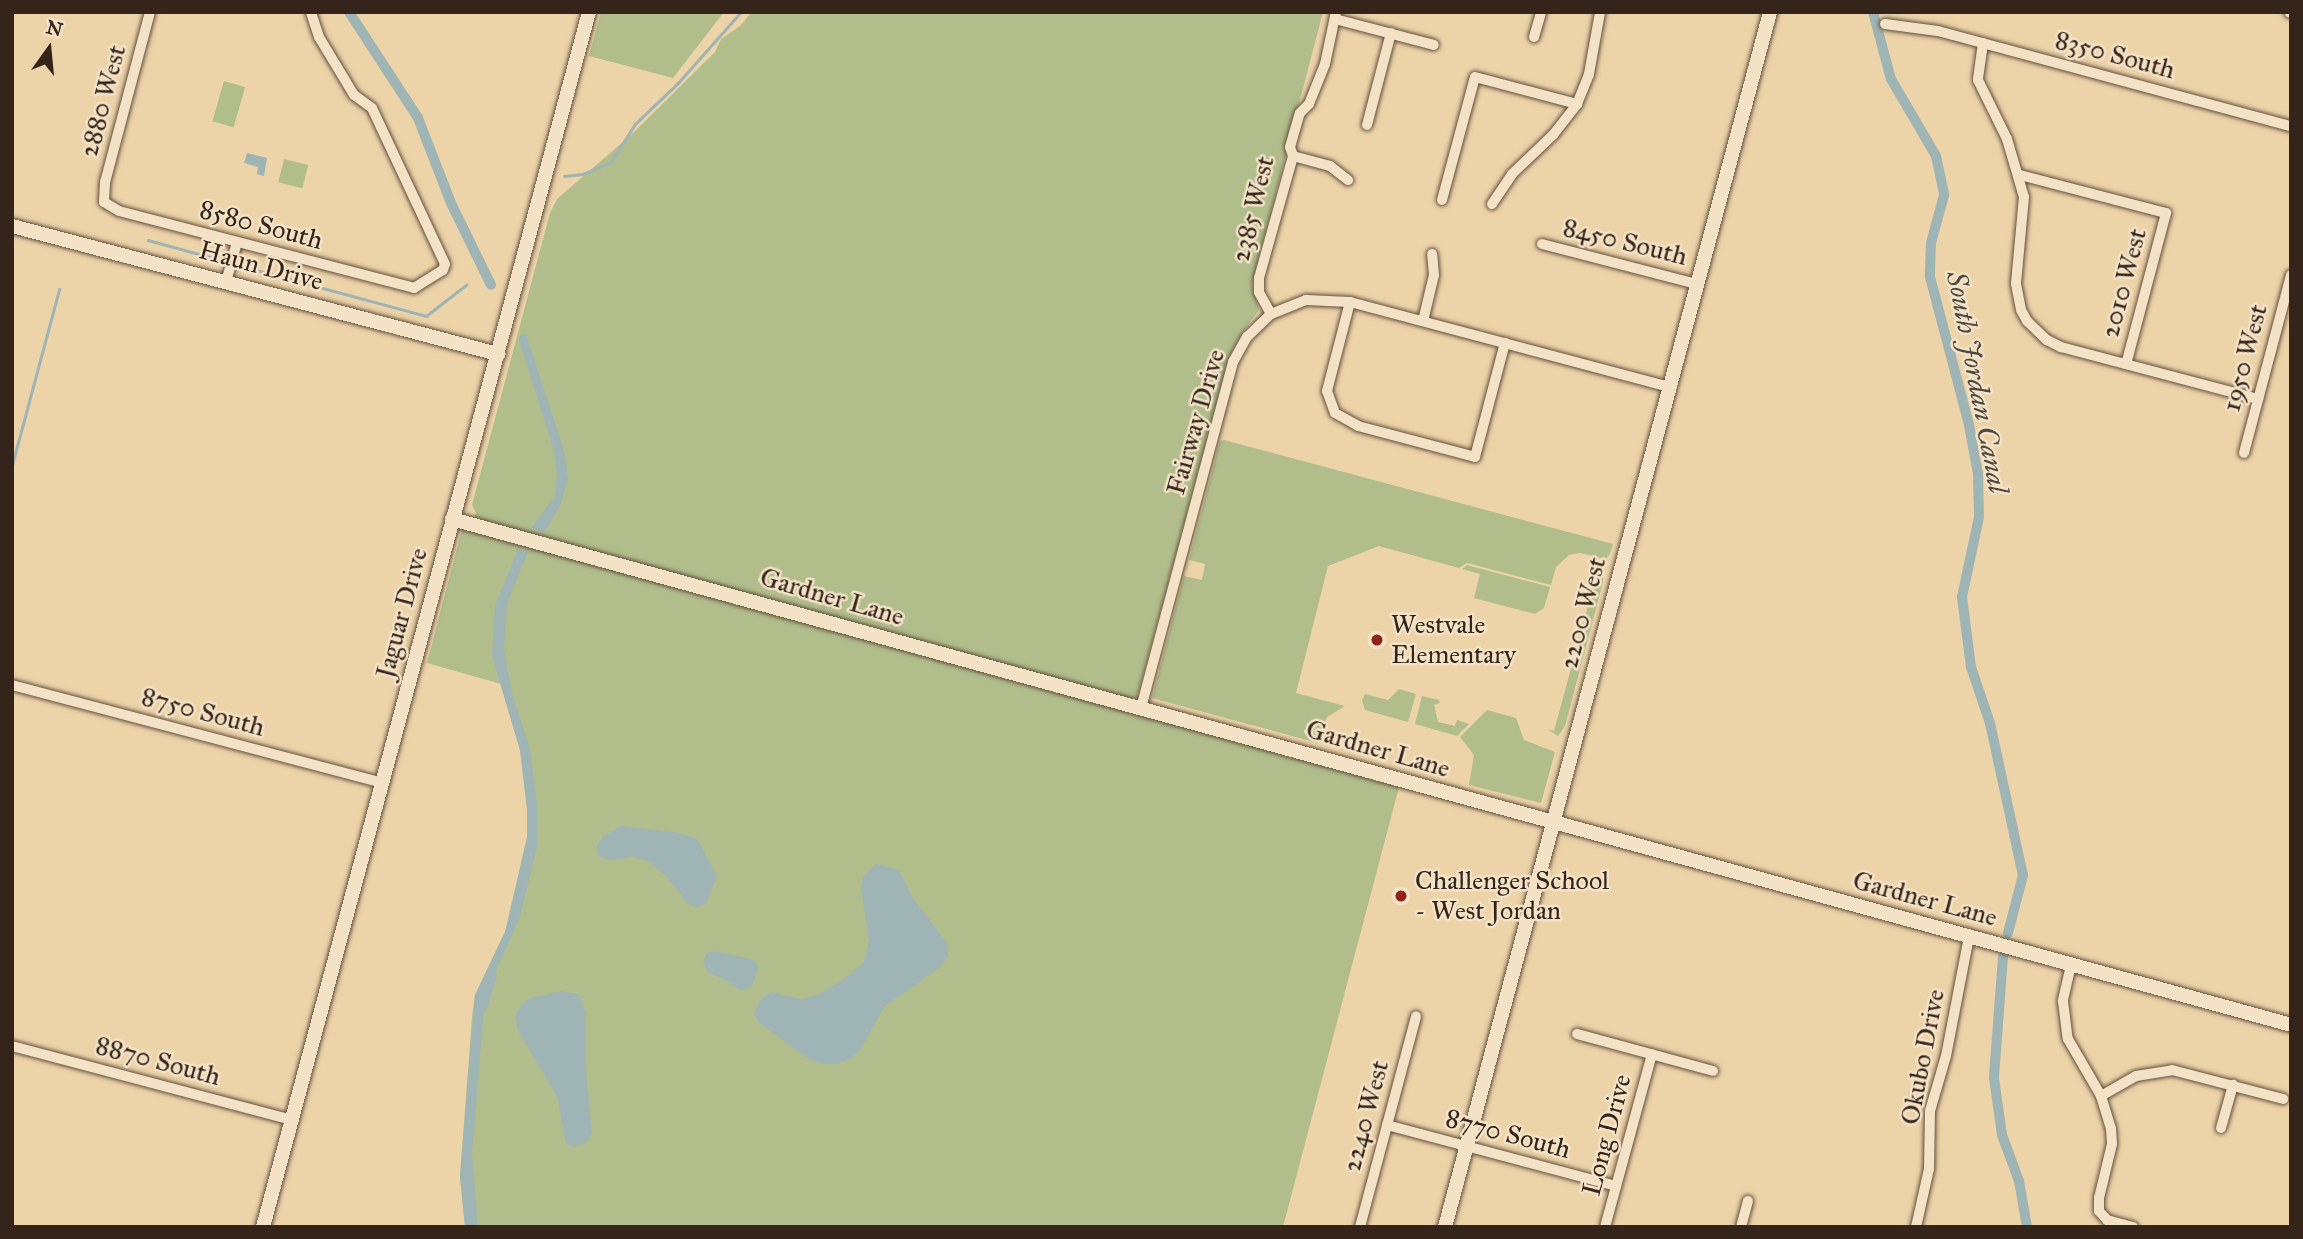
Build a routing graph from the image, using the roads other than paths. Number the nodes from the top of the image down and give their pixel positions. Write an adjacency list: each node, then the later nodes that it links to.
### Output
1 (150, 12): 20 (street, 2880 West)
2 (311, 12): 23 (street, 8580 South)
3 (589, 12): 33 (street, Jaguar Drive)
4 (1541, 12): 10 (street)
5 (1600, 12): 13 (street)
6 (1770, 12): 28 (street, 2200 West)
7 (1335, 15): 9 (street); 16 (street, 2385 West)
8 (1885, 24): 11 (street, 8350 South)
9 (1391, 33): 12 (street); 14 (street)
10 (1534, 37)
11 (1983, 43): 15 (street, 8350 South); 17 (street)
12 (1434, 45)
13 (1577, 104): 19 (street); 21 (street)
14 (1367, 125)
15 (2291, 125)
16 (1293, 156): 18 (street); 30 (street, 2385 West)
17 (2020, 175): 34 (street); 34 (street, 2010 West)
18 (1348, 180)
19 (1442, 200)
20 (104, 202): 23 (street, 8580 South)
21 (1492, 204)
22 (12, 226): 27 (street, Haun Drive)
23 (237, 242): 27 (street)
24 (1542, 244): 28 (street, 8450 South)
25 (1432, 254): 31 (street)
26 (2291, 275): 36 (street, 1950 West)
27 (226, 282): 33 (street, Haun Drive)
28 (1697, 284): 35 (street, 2200 West)
29 (1350, 302): 30 (street, Fairway Drive); 31 (street, Fairway Drive); 32 (street)
30 (1271, 314): 40 (street, Fairway Drive)
31 (1423, 321): 32 (street, Fairway Drive)
32 (1505, 343): 35 (street, Fairway Drive)
33 (498, 354): 38 (street, Jaguar Drive)
34 (2126, 364): 36 (street)
35 (1669, 387): 42 (street, 2200 West)
36 (2258, 399): 37 (street, 1950 West)
37 (2244, 453)
38 (452, 519): 40 (street, Gardner Lane); 41 (street, Jaguar Drive)
39 (12, 685): 41 (street, 8750 South)
40 (1141, 708): 42 (street, Gardner Lane)
41 (382, 783): 54 (street, Jaguar Drive)
42 (1552, 822): 43 (street, Gardner Lane); 57 (street, 2200 West)
43 (1969, 936): 44 (street, Gardner Lane); 65 (street, Okubo Drive)
44 (2070, 965): 46 (street, Gardner Lane); 52 (street)
45 (1416, 1016): 55 (street, 2240 West)
46 (2291, 1025)
47 (1577, 1034): 49 (street)
48 (12, 1046): 54 (street, 8870 South)
49 (1652, 1054): 50 (street); 58 (street, Long Drive)
50 (1713, 1071)
51 (2233, 1085): 52 (street); 53 (street); 56 (street)
52 (2101, 1096): 66 (street)
53 (2283, 1099)
54 (292, 1120): 60 (street, Jaguar Drive)
55 (1387, 1125): 57 (street, 8770 South); 61 (street, 2240 West)
56 (2221, 1128)
57 (1467, 1146): 58 (street, 8770 South); 62 (street, 2200 West)
58 (1616, 1186): 63 (street, Long Drive)
59 (1748, 1201): 64 (street)
60 (263, 1227)
61 (1360, 1227)
62 (1445, 1227)
63 (1605, 1227)
64 (1741, 1227)
65 (1916, 1227)
66 (2133, 1227)

